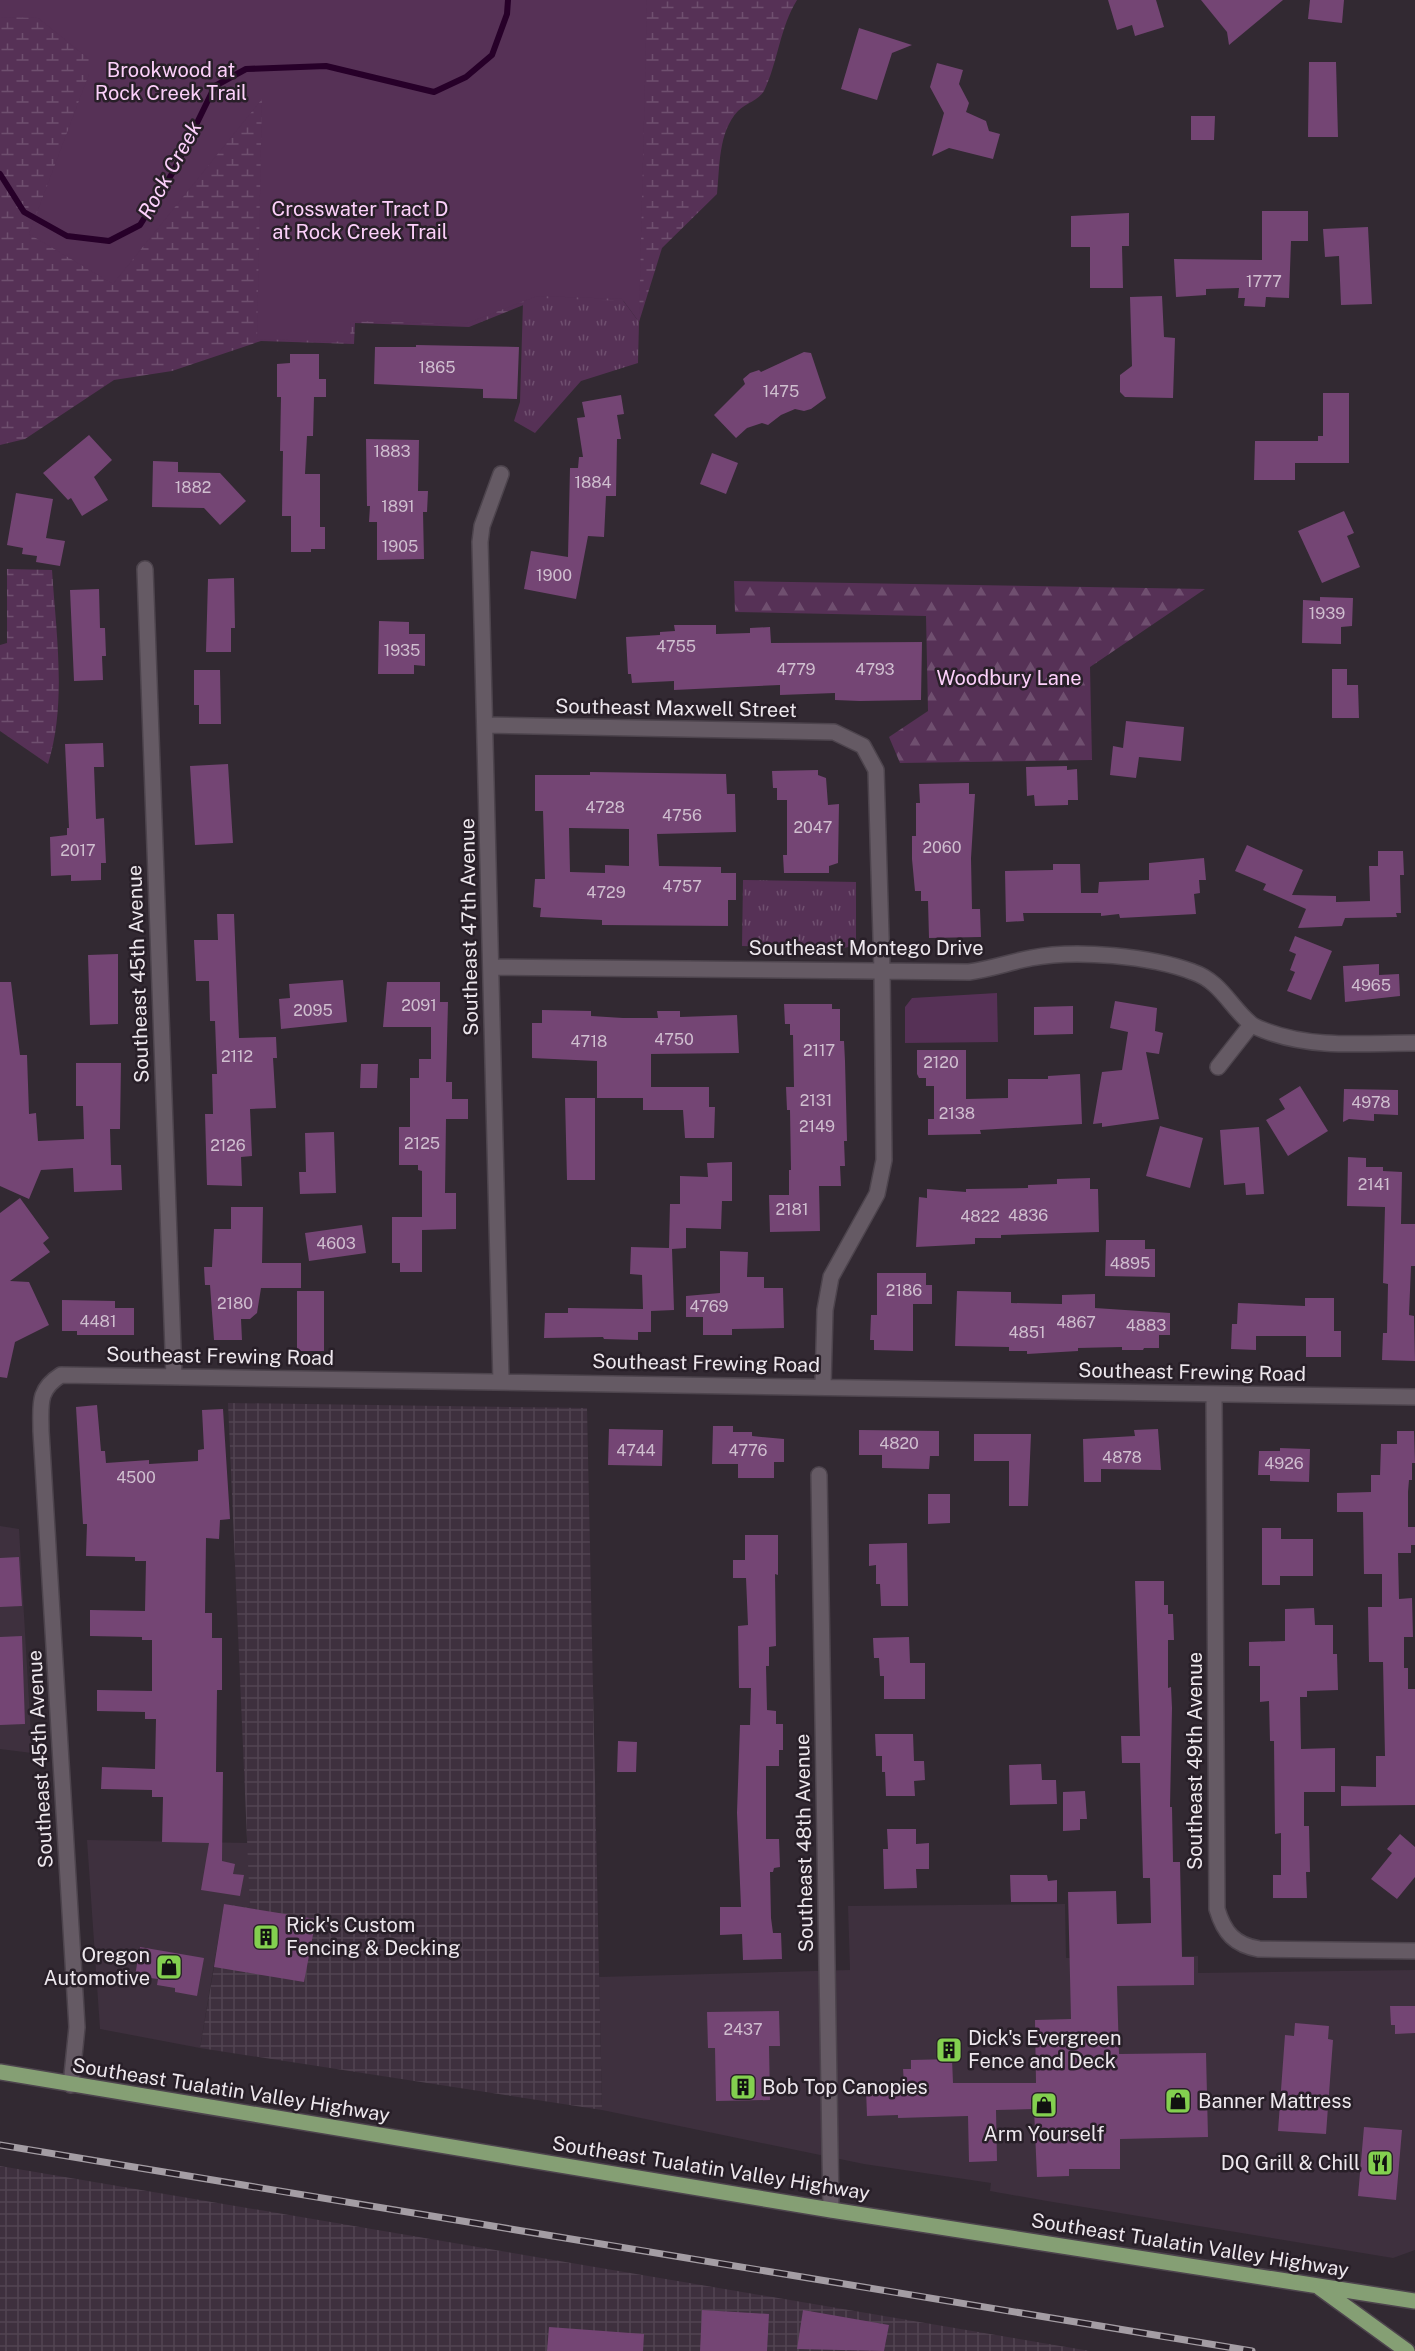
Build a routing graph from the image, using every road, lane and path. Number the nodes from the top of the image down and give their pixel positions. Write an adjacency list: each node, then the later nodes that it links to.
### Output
1 (501, 474): 3 (street, Southeast 47th Avenue)
2 (145, 569): 9 (street, Southeast 45th Avenue)
3 (485, 725): 4 (street, Southeast 47th Avenue); 5 (street, Southeast Maxwell Street)
4 (491, 967): 5 (street, Southeast Montego Drive); 10 (street, Southeast 47th Avenue)
5 (882, 970): 6 (street, Southeast Montego Drive); 11 (street)
6 (1251, 1025): 7 (street, Southeast Montego Drive); 8 (street)
7 (1415, 1043)
8 (1218, 1067)
9 (174, 1377): 10 (street, Southeast Frewing Road); 14 (street, Southeast Frewing Road)
10 (501, 1382): 11 (street, Southeast Frewing Road)
11 (823, 1385): 12 (street, Southeast Frewing Road)
12 (1214, 1394): 13 (street, Southeast Frewing Road); 16 (street, Southeast 49th Avenue)
13 (1415, 1397)
14 (41, 1431): 18 (street, Southeast 45th Avenue)
15 (819, 1475): 19 (street, Southeast 48th Avenue)
16 (1415, 1951)
17 (0, 2072): 18 (main road, Southeast Tualatin Valley Highway)
18 (71, 2085): 19 (main road, Southeast Tualatin Valley Highway)
19 (831, 2210): 20 (main road, Southeast Tualatin Valley Highway)
20 (1317, 2287): 21 (main road, Southeast Tualatin Valley Highway); 22 (main road)
21 (1415, 2301)
22 (1407, 2351)

